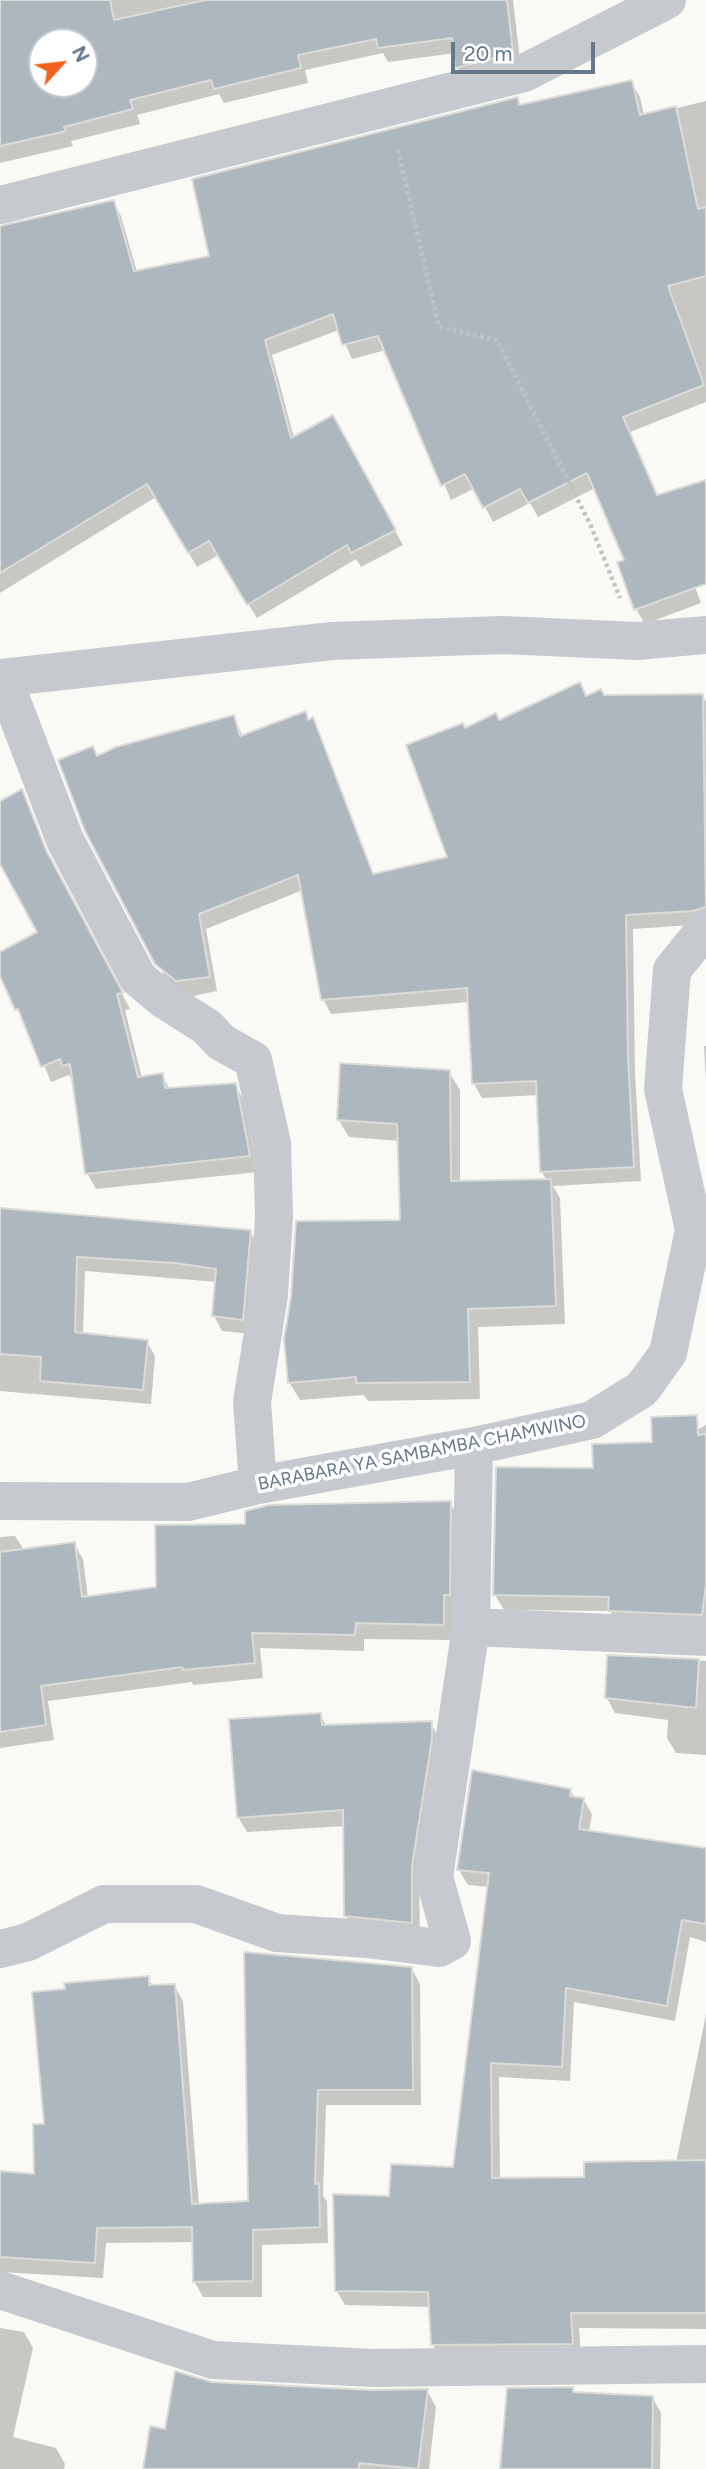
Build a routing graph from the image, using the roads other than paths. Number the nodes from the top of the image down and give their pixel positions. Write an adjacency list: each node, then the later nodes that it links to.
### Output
1 (664, 1): 2 (street)
2 (0, 205)
3 (706, 635): 4 (street)
4 (2, 678): 7 (street)
5 (706, 928): 6 (street, BARABARA YA SAMBAMBA CHAMWINO)
6 (474, 1446): 7 (street, BARABARA YA SAMBAMBA CHAMWINO); 9 (street)
7 (258, 1485): 8 (street, BARABARA YA SAMBAMBA CHAMWINO)
8 (0, 1501)
9 (471, 1627): 10 (street); 11 (street)
10 (706, 1637)
11 (0, 1949)
12 (0, 2290): 13 (street)
13 (706, 2364)

